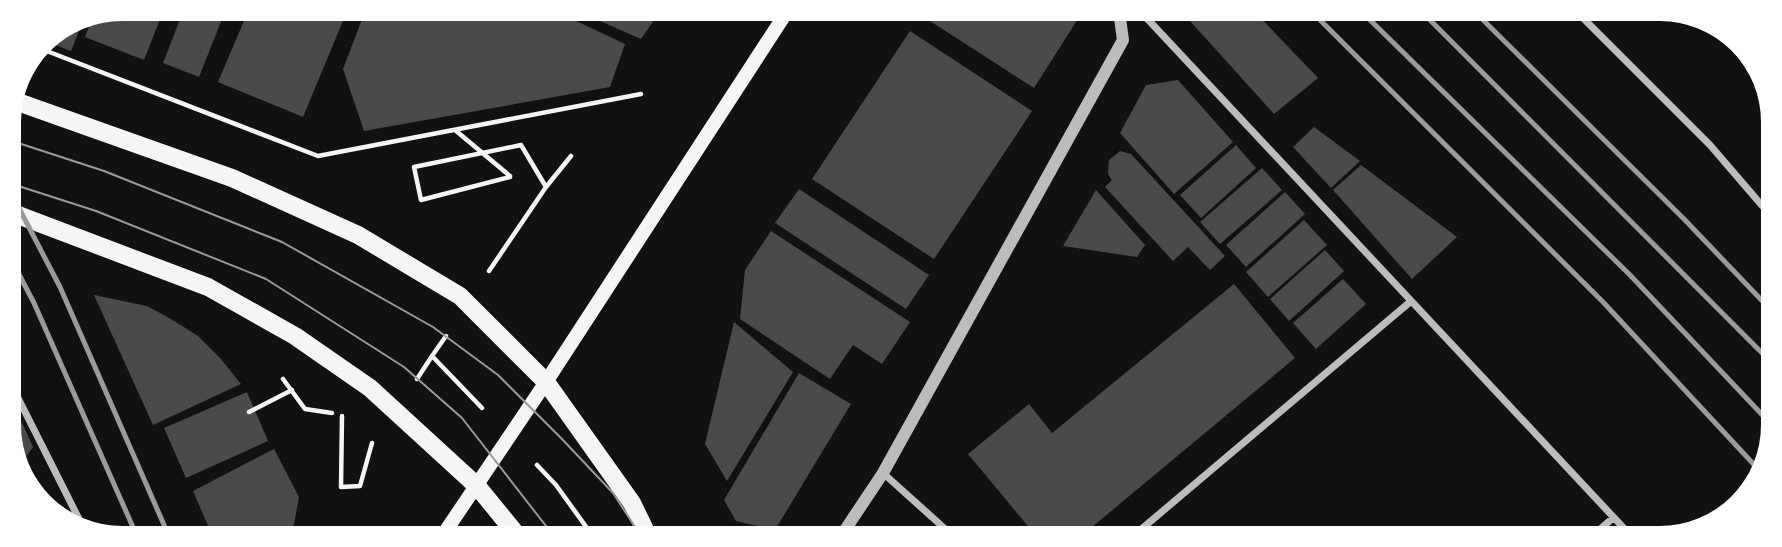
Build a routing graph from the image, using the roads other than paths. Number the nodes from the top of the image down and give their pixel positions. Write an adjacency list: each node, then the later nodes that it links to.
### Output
1 (781, 21): 9 (main road)
2 (1120, 21): 11 (street)
3 (1149, 21): 8 (street)
4 (1586, 21): 6 (street)
5 (23, 104): 9 (main road)
6 (1761, 205)
7 (21, 217): 12 (main road)
8 (1410, 302): 14 (street); 20 (street)
9 (547, 382): 12 (main road); 17 (main road)
10 (21, 404): 13 (street)
11 (883, 473): 18 (street); 19 (street)
12 (477, 486): 15 (main road); 16 (main road)
13 (77, 515)
14 (1613, 518): 21 (street); 22 (street)
15 (449, 526)
16 (510, 526)
17 (644, 526)
18 (848, 526)
19 (942, 526)
20 (1145, 526)
21 (1604, 526)
22 (1621, 526)

